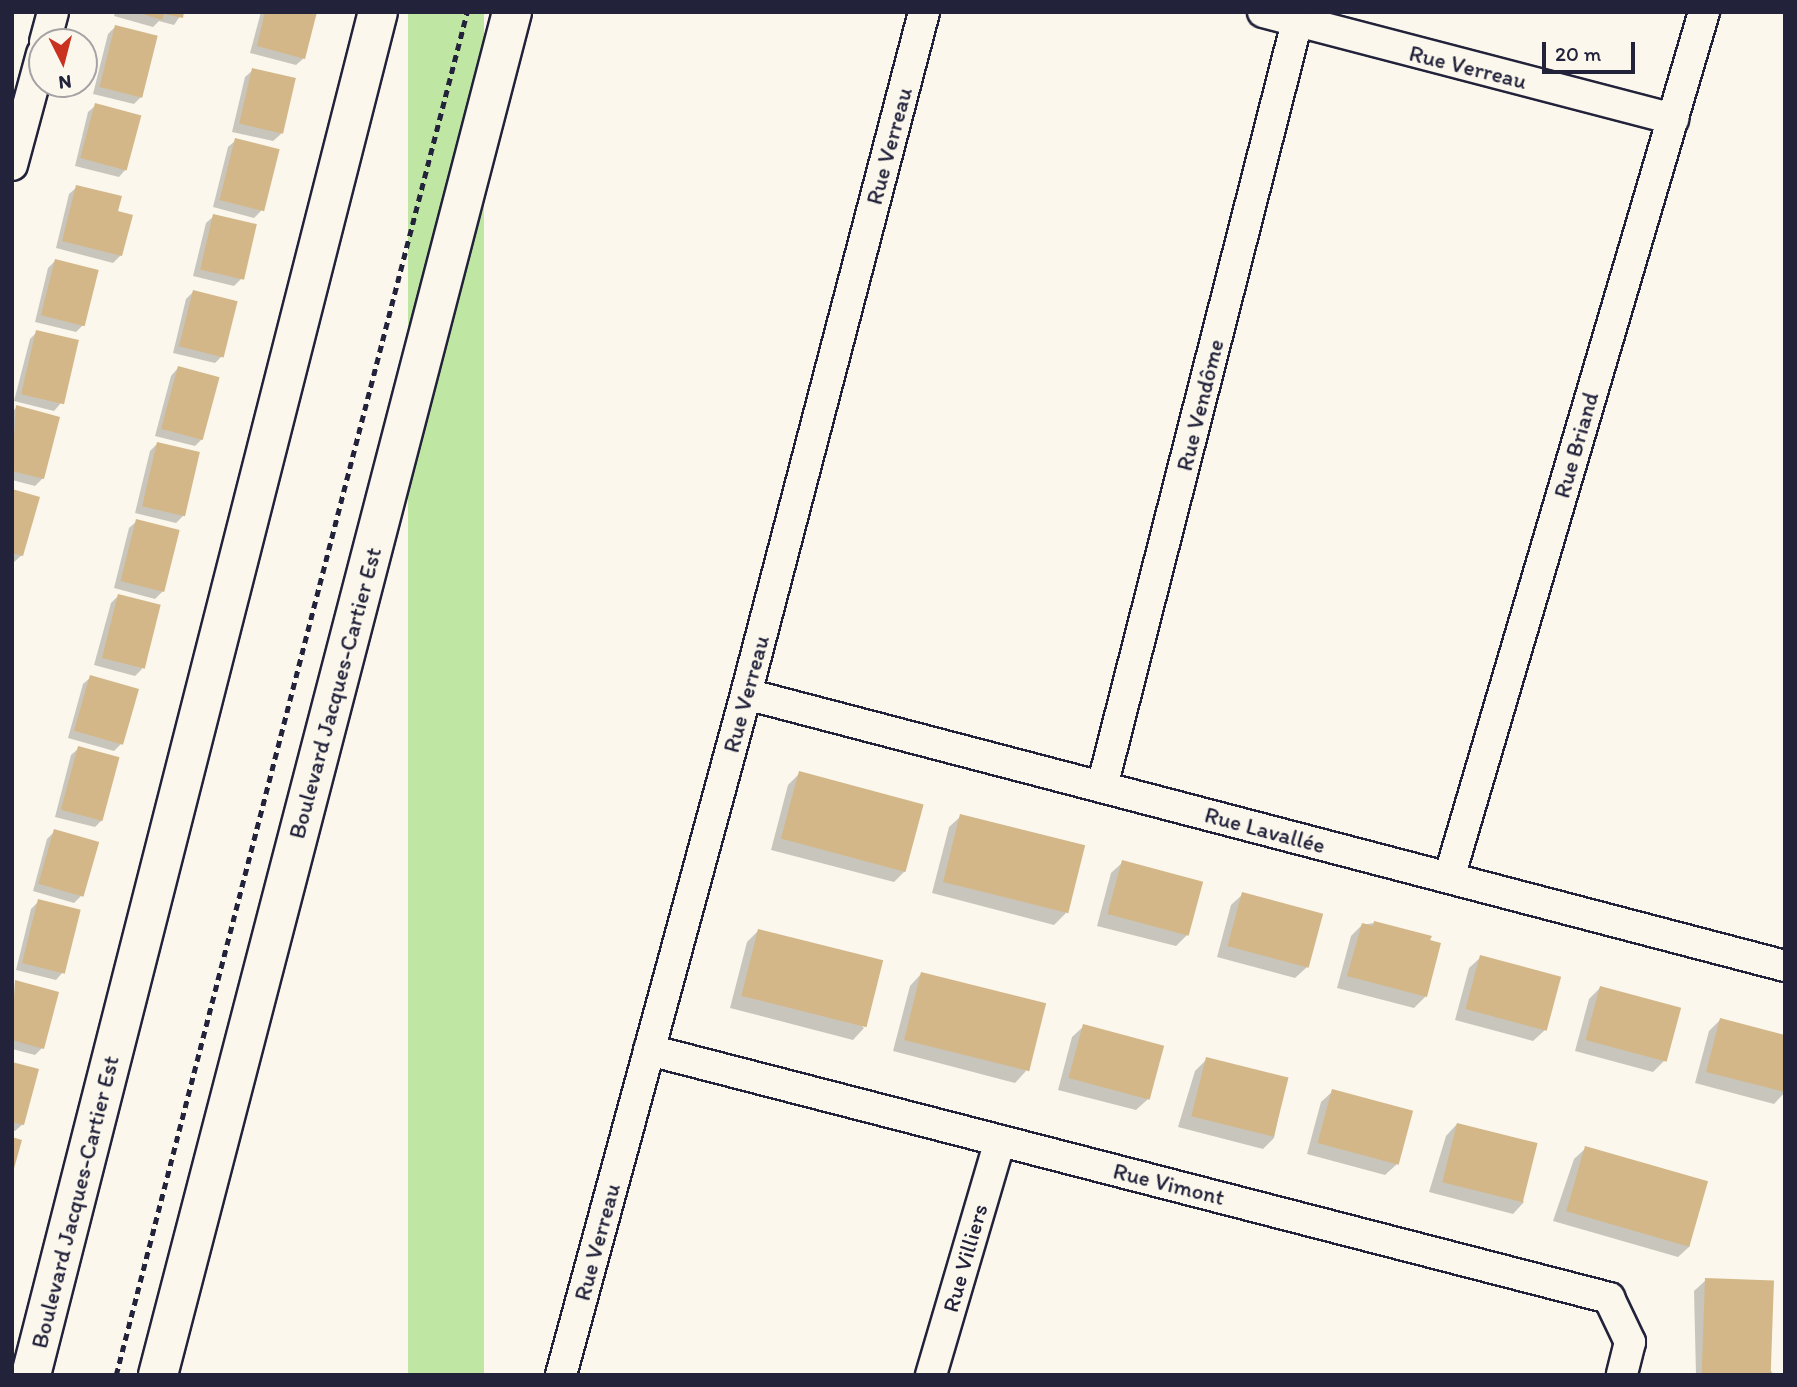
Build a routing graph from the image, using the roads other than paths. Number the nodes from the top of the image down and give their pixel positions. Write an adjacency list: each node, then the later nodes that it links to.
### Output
1 (378, 12): 16 (main road, Boulevard Jacques-Cartier Est)
2 (512, 12): 17 (main road, Boulevard Jacques-Cartier Est)
3 (924, 12): 10 (street, Rue Verreau)
4 (1263, 12): 6 (street, Rue Verreau)
5 (1704, 12): 8 (street, Rue Briand)
6 (1297, 22): 8 (street, Rue Verreau); 11 (street, Rue Vendôme)
7 (30, 98): 9 (street)
8 (1673, 120): 12 (street, Rue Briand)
9 (12, 164)
10 (746, 694): 11 (street, Rue Lavallée); 14 (street, Rue Verreau)
11 (1102, 787): 12 (street, Rue Lavallée)
12 (1449, 878): 13 (street, Rue Lavallée)
13 (1785, 966)
14 (649, 1050): 15 (street, Rue Vimont); 18 (street, Rue Verreau)
15 (1000, 1141): 19 (street, Rue Villiers); 20 (street, Rue Vimont)
16 (31, 1375)
17 (158, 1375)
18 (561, 1375)
19 (931, 1375)
20 (1622, 1375)

